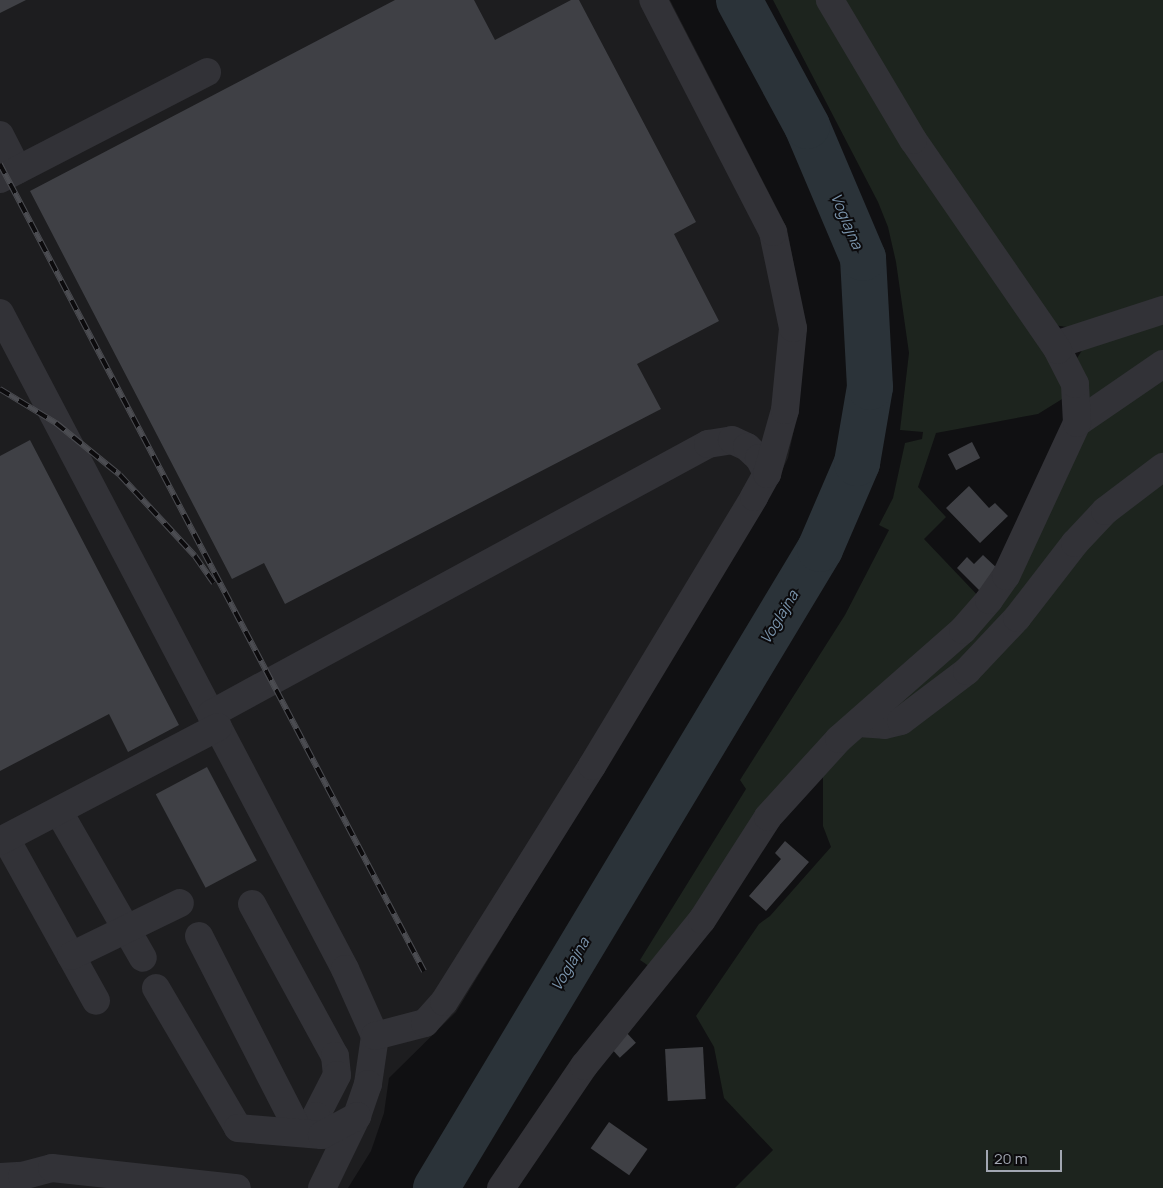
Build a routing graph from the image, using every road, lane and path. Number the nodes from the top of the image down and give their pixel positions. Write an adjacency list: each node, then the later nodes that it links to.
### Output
1 (653, 0): 12 (street)
2 (830, 0): 8 (street)
3 (207, 72): 5 (street)
4 (0, 135): 5 (street)
5 (9, 174)
6 (1163, 310): 8 (street)
7 (0, 313): 13 (street)
8 (1055, 345): 10 (street)
9 (1163, 364): 10 (street)
10 (1077, 423): 14 (street)
11 (1163, 467): 14 (street)
12 (767, 474): 13 (street); 25 (street)
13 (215, 720): 15 (street); 25 (street)
14 (858, 722): 31 (street)
15 (59, 812): 16 (street); 19 (street)
16 (3, 840): 21 (street)
17 (180, 903): 19 (street)
18 (252, 904): 27 (street)
19 (126, 930): 21 (street); 22 (street)
20 (200, 936): 27 (street)
21 (71, 956): 24 (street)
22 (143, 958)
23 (156, 988): 27 (street)
24 (96, 1001)
25 (375, 1036): 26 (street)
26 (357, 1116): 27 (street); 30 (street)
27 (311, 1134)
28 (0, 1177): 29 (street)
29 (237, 1188)
30 (322, 1188)
31 (502, 1188)

